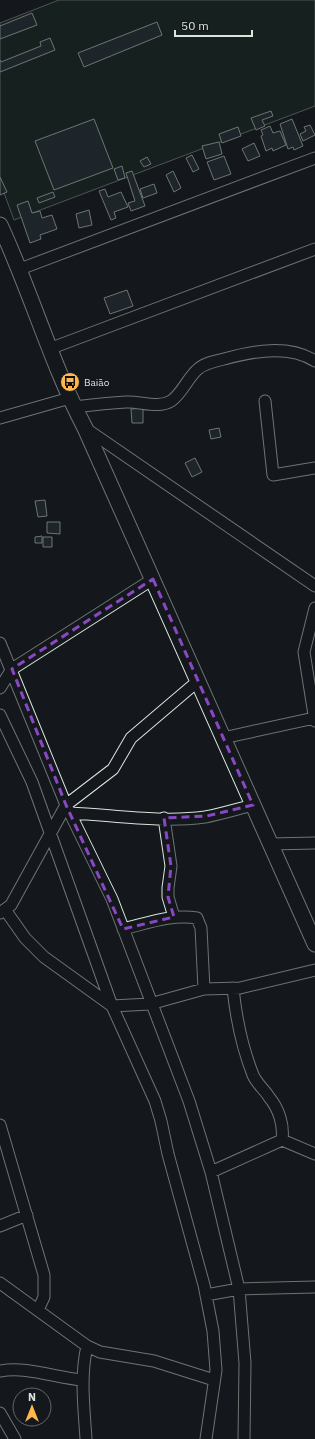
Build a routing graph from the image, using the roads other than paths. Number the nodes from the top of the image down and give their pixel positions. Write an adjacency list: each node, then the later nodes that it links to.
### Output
1 (315, 158): 4 (street)
2 (0, 225): 4 (main road)
3 (315, 249): 5 (street)
4 (20, 269): 5 (main road)
5 (49, 349): 8 (main road)
6 (315, 361): 8 (street)
7 (265, 401): 11 (street)
8 (72, 402): 9 (street); 10 (main road)
9 (0, 418)
10 (86, 428): 12 (main road); 13 (street)
11 (315, 468)
12 (153, 579): 16 (street); 17 (main road)
13 (315, 586)
14 (315, 608): 20 (street)
15 (0, 643): 16 (street)
16 (12, 670): 18 (street); 24 (street)
17 (198, 681): 22 (main road); 24 (street)
18 (0, 688)
19 (0, 715): 21 (street)
20 (315, 720): 22 (street)
21 (4, 731): 26 (street)
22 (223, 738): 23 (main road)
23 (253, 805): 25 (street); 27 (main road)
24 (68, 809): 25 (street); 26 (street); 31 (street)
25 (164, 818): 30 (street)
26 (51, 832): 29 (street); 37 (street)
27 (271, 844): 28 (street); 32 (main road)
28 (315, 844)
29 (3, 912): 37 (street)
30 (174, 917): 31 (street); 35 (street)
31 (123, 929): 36 (street)
32 (315, 944)
33 (315, 970): 34 (street)
34 (233, 988): 35 (street); 39 (street)
35 (204, 989): 36 (street)
36 (150, 1004): 37 (street); 41 (street)
37 (112, 1006): 47 (street)
38 (0, 1125): 42 (street)
39 (282, 1140): 40 (street); 41 (street)
40 (315, 1154)
41 (211, 1172): 46 (street)
42 (27, 1215): 43 (street); 48 (street)
43 (0, 1226)
44 (0, 1283): 48 (street)
45 (315, 1287): 46 (street)
46 (239, 1289): 47 (street); 57 (street)
47 (206, 1295): 52 (street)
48 (38, 1310): 49 (street)
49 (87, 1346): 51 (street); 52 (street)
50 (0, 1371): 51 (street)
51 (83, 1380): 55 (street)
52 (214, 1380): 56 (street)
53 (0, 1413): 54 (street)
54 (15, 1439)
55 (86, 1439)
56 (206, 1439)
57 (244, 1439)

